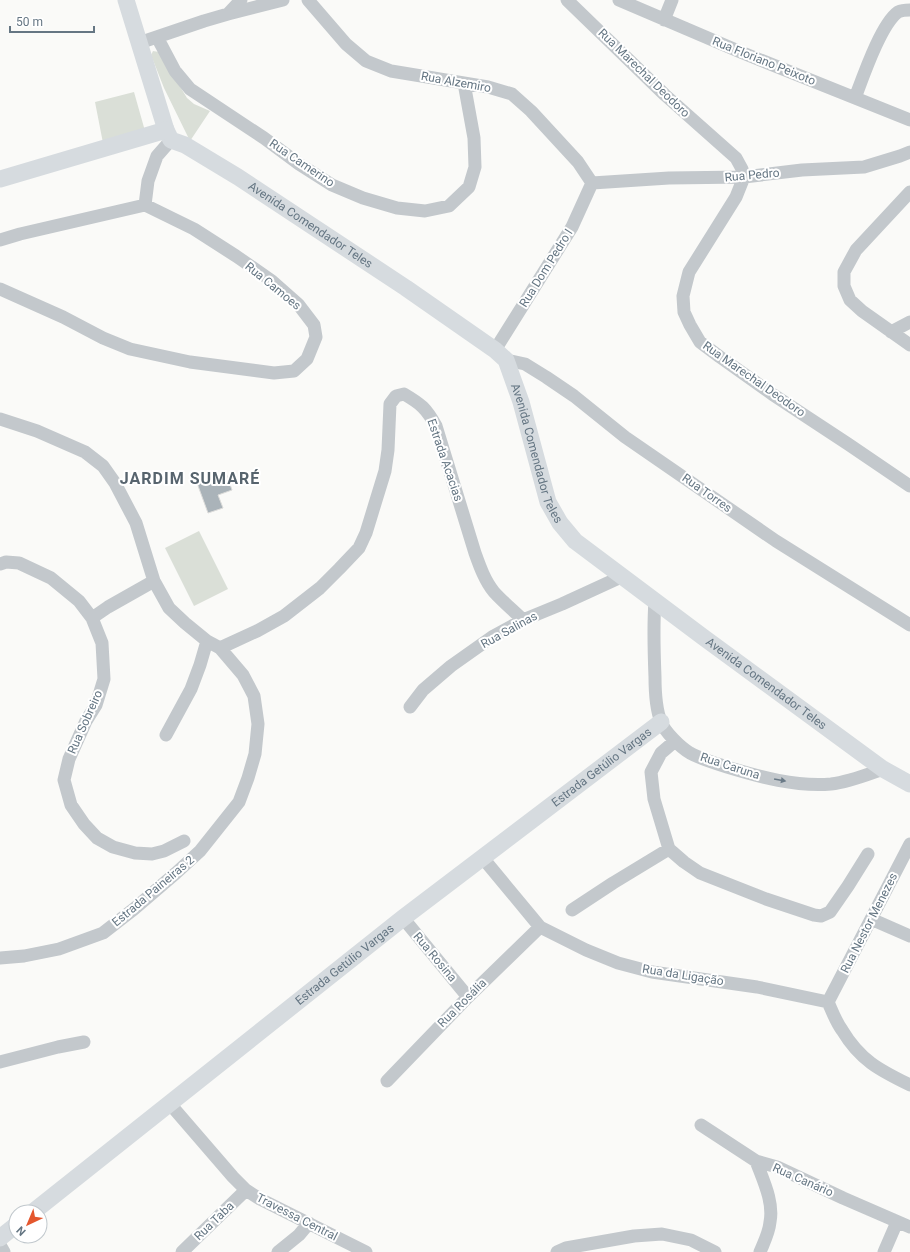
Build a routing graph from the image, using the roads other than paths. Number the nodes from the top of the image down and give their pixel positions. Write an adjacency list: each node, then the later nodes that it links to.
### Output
1 (126, 0): 12 (main road)
2 (241, 0): 9 (street)
3 (282, 0): 9 (street)
4 (308, 0): 13 (street, Rua Alzemiro)
5 (567, 0): 18 (street, Rua Marechal Deodoro)
6 (619, 0): 10 (street, Rua Floriano Peixoto)
7 (672, 0): 10 (street)
8 (910, 10): 14 (street)
9 (228, 14): 11 (street)
10 (664, 20): 14 (street, Rua Floriano Peixoto)
11 (157, 37): 12 (street); 13 (street, Rua Camerino)
12 (139, 43): 16 (main road)
13 (464, 83): 20 (street, Rua Alzemiro)
14 (855, 98): 15 (street, Rua Floriano Peixoto)
15 (910, 120)
16 (168, 135): 19 (main road); 22 (street); 28 (main road, Avenida Comendador Teles)
17 (910, 152): 18 (street, Rua Pedro)
18 (744, 178): 20 (street, Rua Pedro); 30 (street, Rua Marechal Deodoro)
19 (0, 179)
20 (592, 183): 28 (street, Rua Dom Pedro I)
21 (910, 192): 26 (street)
22 (145, 205): 23 (street); 24 (street, Rua Camoes)
23 (0, 240)
24 (0, 289)
25 (910, 322): 26 (street)
26 (891, 332): 27 (street)
27 (910, 345)
28 (500, 355): 32 (main road, Avenida Comendador Teles); 37 (street, Rua Torres)
29 (0, 419): 33 (street, Estrada Paineiras 2)
30 (910, 486)
31 (0, 564): 35 (street, Rua Sobreiro)
32 (623, 576): 34 (main road, Avenida Comendador Teles); 36 (street, Rua Salinas)
33 (154, 581): 35 (street); 38 (street, Estrada Paineiras 2)
34 (655, 601): 41 (street, Rua Caruna); 44 (main road, Avenida Comendador Teles)
35 (92, 618): 46 (street, Rua Sobreiro)
36 (524, 620): 39 (street, Estrada Acacias); 40 (street, Rua Salinas)
37 (910, 625)
38 (207, 641): 39 (street, Estrada Paineiras 2); 42 (street)
39 (220, 648): 56 (street, Estrada Paineiras 2)
40 (410, 707)
41 (661, 722): 43 (street, Rua Caruna); 50 (main road, Estrada Getúlio Vargas)
42 (166, 735)
43 (675, 741): 44 (street, Rua Caruna, one-way to 44); 48 (street)
44 (883, 768): 45 (main road, Avenida Comendador Teles)
45 (910, 784)
46 (184, 841)
47 (910, 844): 53 (street, Rua Nestor Menezes)
48 (669, 849): 49 (street); 51 (street)
49 (868, 854)
50 (482, 857): 52 (main road, Estrada Getúlio Vargas); 54 (street, Rua da Ligação)
51 (572, 910)
52 (403, 918): 57 (street, Rua Rosina); 63 (main road, Estrada Getúlio Vargas)
53 (871, 919): 55 (street); 58 (street, Rua Nestor Menezes)
54 (540, 927): 57 (street, Rua Rosália); 58 (street, Rua da Ligação)
55 (910, 936)
56 (0, 958)
57 (468, 997): 61 (street, Rua Rosália)
58 (828, 1002): 62 (street)
59 (84, 1042): 60 (street)
60 (0, 1062)
61 (387, 1081)
62 (910, 1085)
63 (170, 1104): 66 (street, Travessa Central); 67 (main road, Estrada Getúlio Vargas)
64 (701, 1125): 65 (street, Rua Canário)
65 (756, 1161): 68 (street, Rua Canário); 80 (street)
66 (246, 1190): 69 (street, Travessa Central); 75 (street, Rua Taba)
67 (43, 1204)
68 (897, 1222): 70 (street, Rua Canário); 81 (street)
69 (309, 1224): 76 (street); 77 (street, Travessa Central)
70 (910, 1227)
71 (8, 1232): 72 (main road)
72 (0, 1238)
73 (0, 1245): 74 (street)
74 (4, 1252)
75 (182, 1252)
76 (278, 1252)
77 (366, 1252)
78 (557, 1252): 79 (street)
79 (715, 1252)
80 (760, 1252)
81 (884, 1252)

